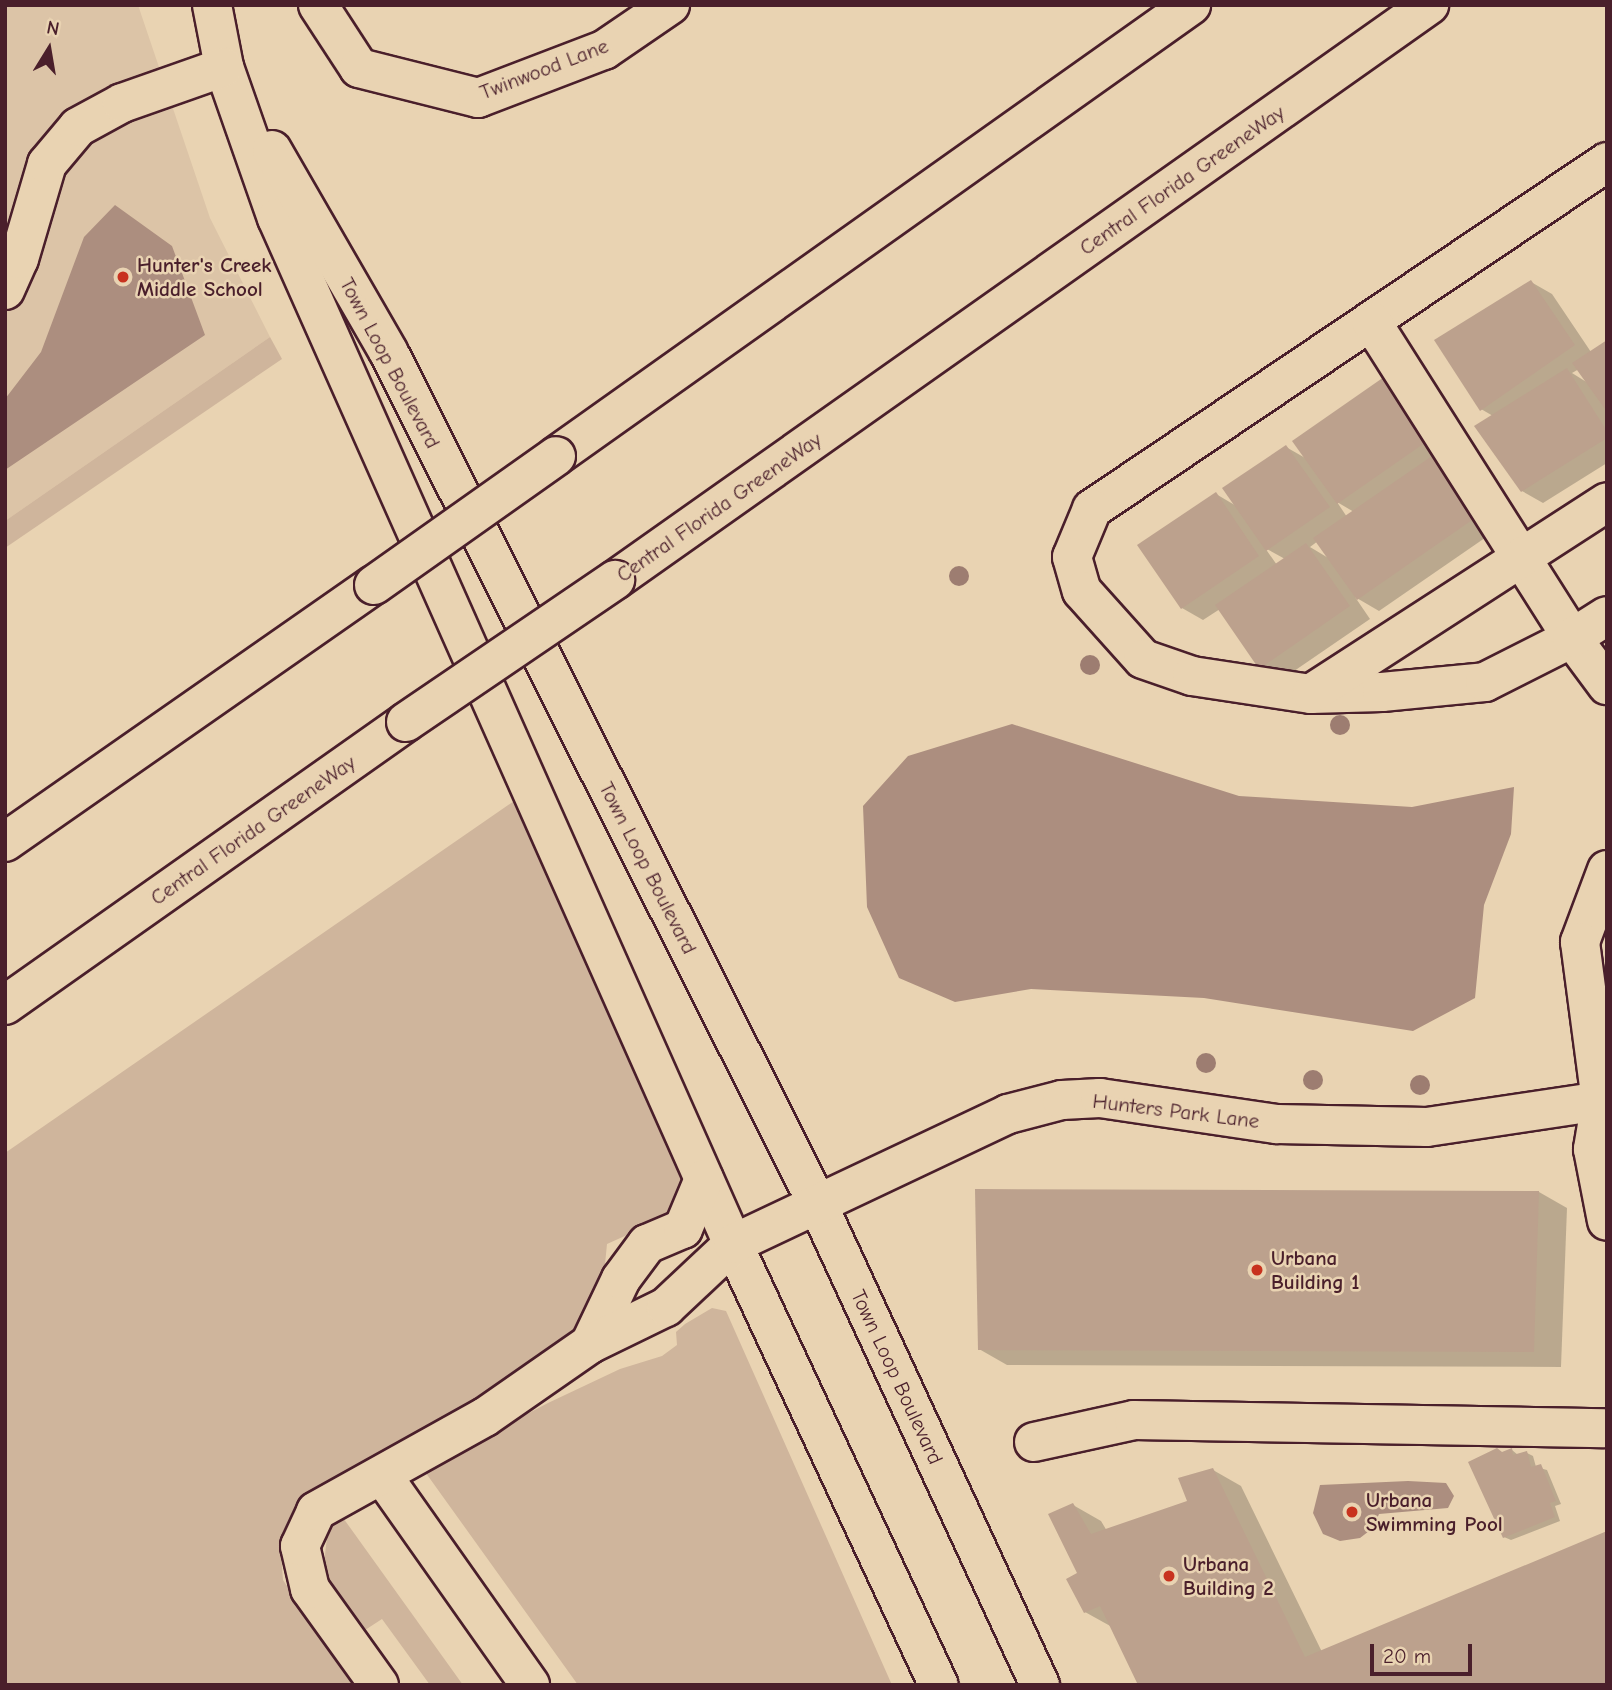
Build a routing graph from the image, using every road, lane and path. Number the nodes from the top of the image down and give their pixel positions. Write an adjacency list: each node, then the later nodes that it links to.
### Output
1 (212, 5): 6 (main road, Town Loop Boulevard)
2 (318, 5): 3 (main road, Twinwood Lane)
3 (670, 5)
4 (1191, 5): 16 (main road, bridge)
5 (1429, 5): 18 (main road, Central Florida GreeneWay, bridge)
6 (224, 66): 8 (main road); 20 (main road, Town Loop Boulevard); 21 (main road, Town Loop Boulevard)
7 (1607, 162): 9 (main road)
8 (5, 290)
9 (1371, 321): 11 (main road); 15 (main road)
10 (1607, 502): 11 (main road)
11 (1522, 558): 13 (main road); 15 (main road)
12 (1607, 616): 13 (main road)
13 (1573, 638): 14 (main road); 15 (main road)
14 (1607, 685)
15 (1311, 694)
16 (5, 842)
17 (1607, 870): 19 (main road)
18 (5, 1005)
19 (1605, 1104): 21 (main road, Hunters Park Lane); 22 (main road)
20 (704, 1179): 23 (main road); 24 (main road, Town Loop Boulevard)
21 (818, 1205): 24 (main road, Hunters Park Lane); 32 (main road, Town Loop Boulevard)
22 (1607, 1221)
23 (683, 1229): 24 (main road); 25 (main road)
24 (733, 1244): 25 (main road, Hunters Park Lane); 31 (main road, Town Loop Boulevard)
25 (590, 1344): 28 (main road, Hunters Park Lane)
26 (1606, 1424): 27 (main road)
27 (1034, 1442)
28 (382, 1475): 29 (main road, Hunters Park Lane); 30 (main road)
29 (379, 1685)
30 (530, 1685)
31 (939, 1685)
32 (1040, 1685)

